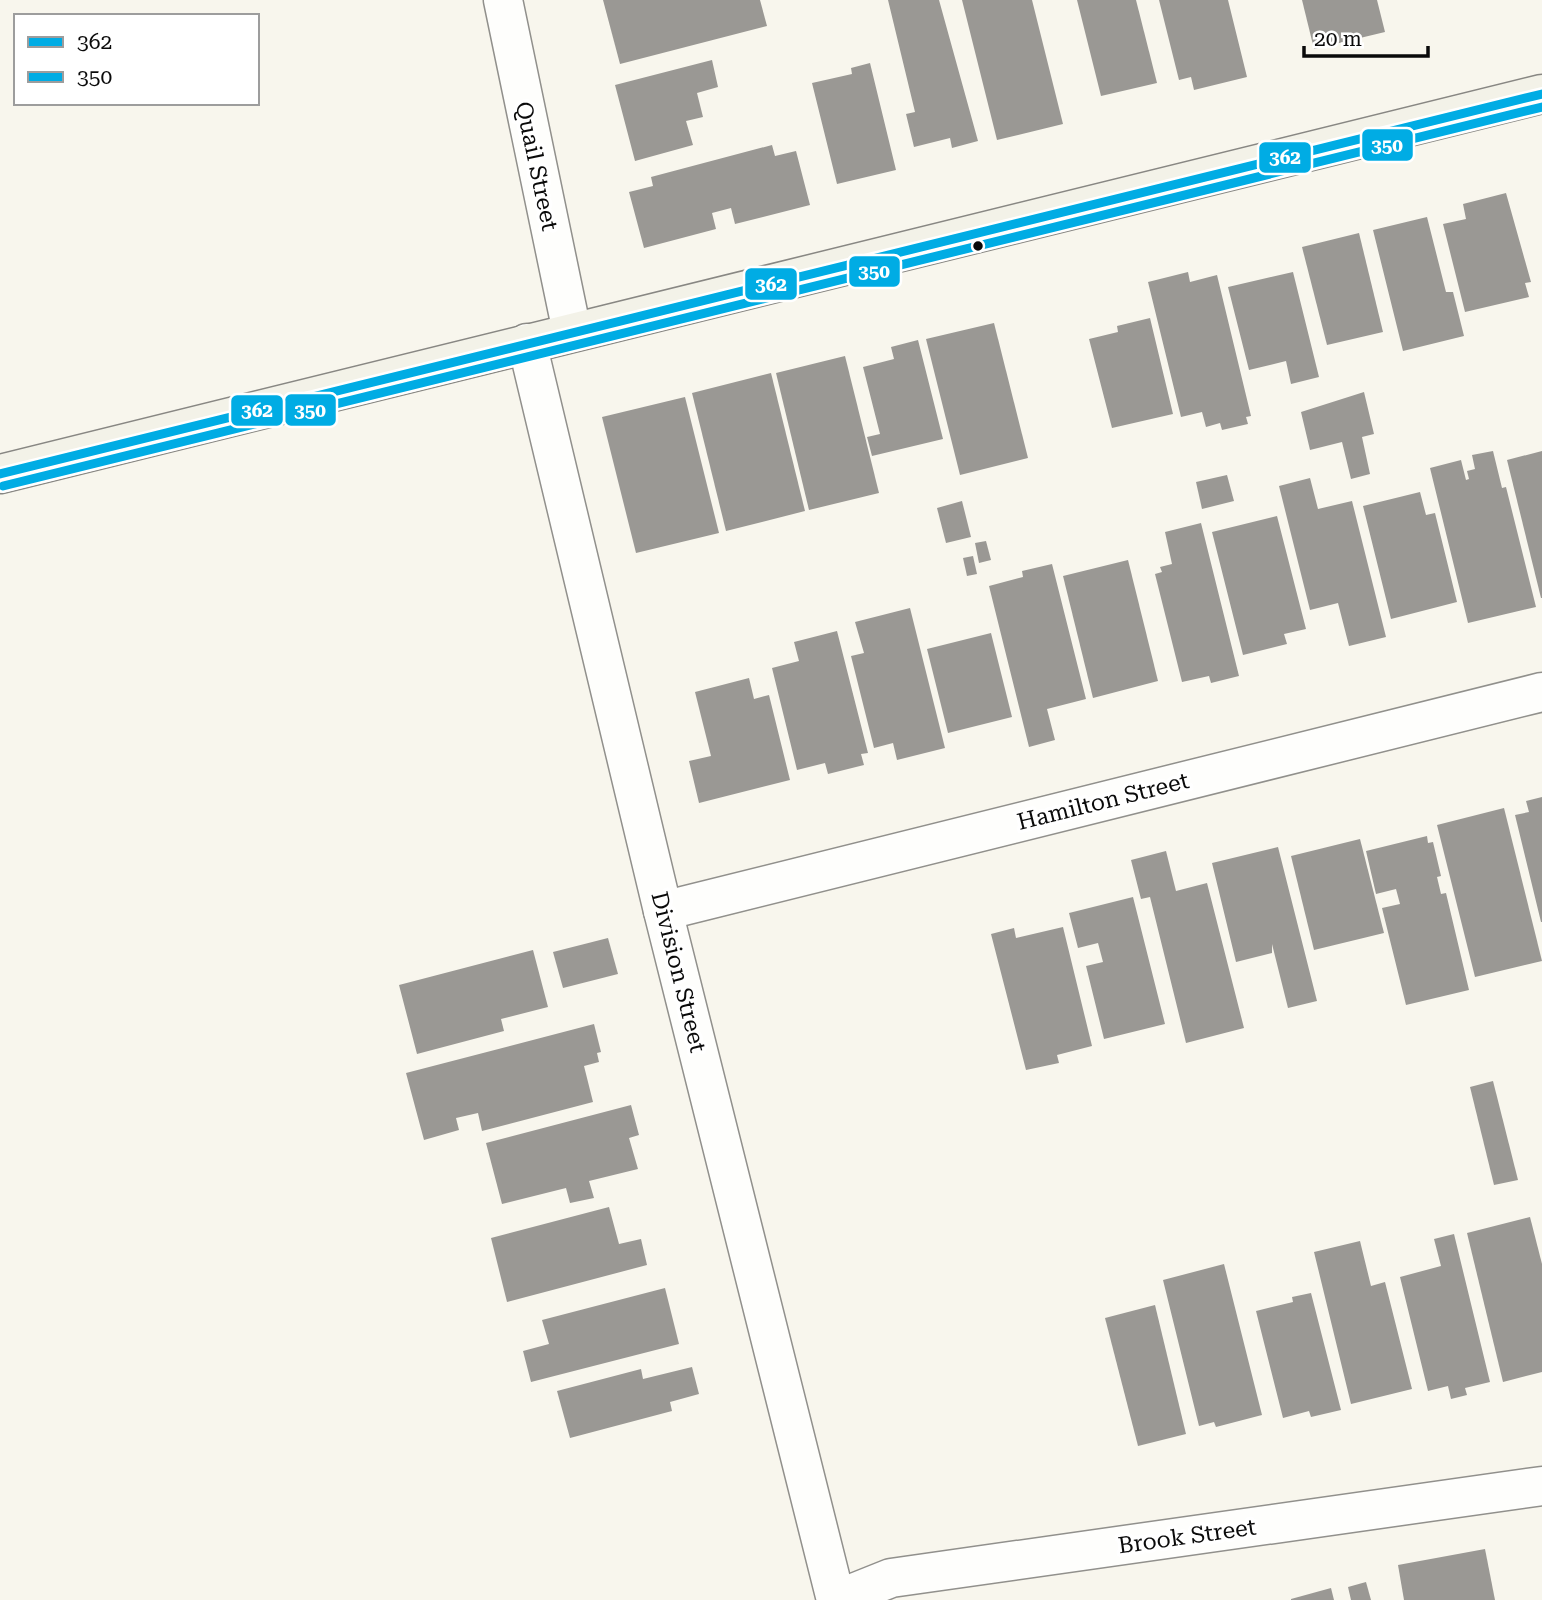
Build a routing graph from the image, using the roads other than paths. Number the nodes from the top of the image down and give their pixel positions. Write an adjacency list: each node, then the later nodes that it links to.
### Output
1 (503, 0): 3 (street, Quail Street)
2 (1542, 94): 3 (main road)
3 (572, 332): 4 (main road)
4 (527, 343): 5 (main road); 7 (street, Division Street)
5 (0, 474)
6 (1542, 692): 7 (street, Hamilton Street)
7 (663, 911): 9 (street, Division Street)
8 (1542, 1486): 9 (street, Brook Street)
9 (836, 1600)

